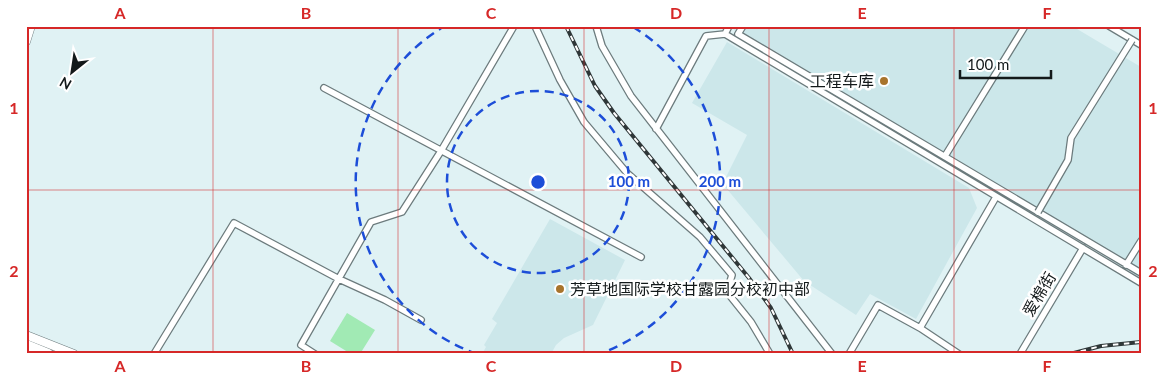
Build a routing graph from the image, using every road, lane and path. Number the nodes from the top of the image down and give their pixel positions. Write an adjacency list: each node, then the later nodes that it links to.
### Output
1 (31, 26): 11 (street)
2 (514, 26): 15 (street)
3 (535, 26): 34 (street)
4 (596, 26): 14 (street)
5 (729, 26): 9 (street)
6 (743, 26): 16 (street)
7 (1025, 26): 16 (street)
8 (1109, 26): 10 (street)
9 (725, 34): 14 (street); 17 (street)
10 (1132, 40): 12 (street); 18 (street, bridge)
11 (26, 42)
12 (1141, 45)
13 (324, 88): 15 (street)
14 (656, 129): 35 (street)
15 (442, 151): 21 (street); 24 (street)
16 (945, 156): 18 (street)
17 (996, 197): 20 (street); 27 (street)
18 (1038, 212): 22 (street)
19 (1141, 241): 22 (street)
20 (1083, 248): 25 (street); 38 (street, 爱棉街)
21 (641, 257)
22 (1126, 265): 23 (street)
23 (1141, 273)
24 (339, 279): 26 (street); 32 (street); 33 (street)
25 (1141, 283)
26 (421, 320)
27 (920, 328): 36 (street); 37 (street)
28 (26, 335): 31 (street)
29 (26, 345): 30 (highway)
30 (48, 354)
31 (74, 354)
32 (154, 354)
33 (315, 354)
34 (770, 354)
35 (832, 354)
36 (848, 354)
37 (959, 354)
38 (1020, 354)

